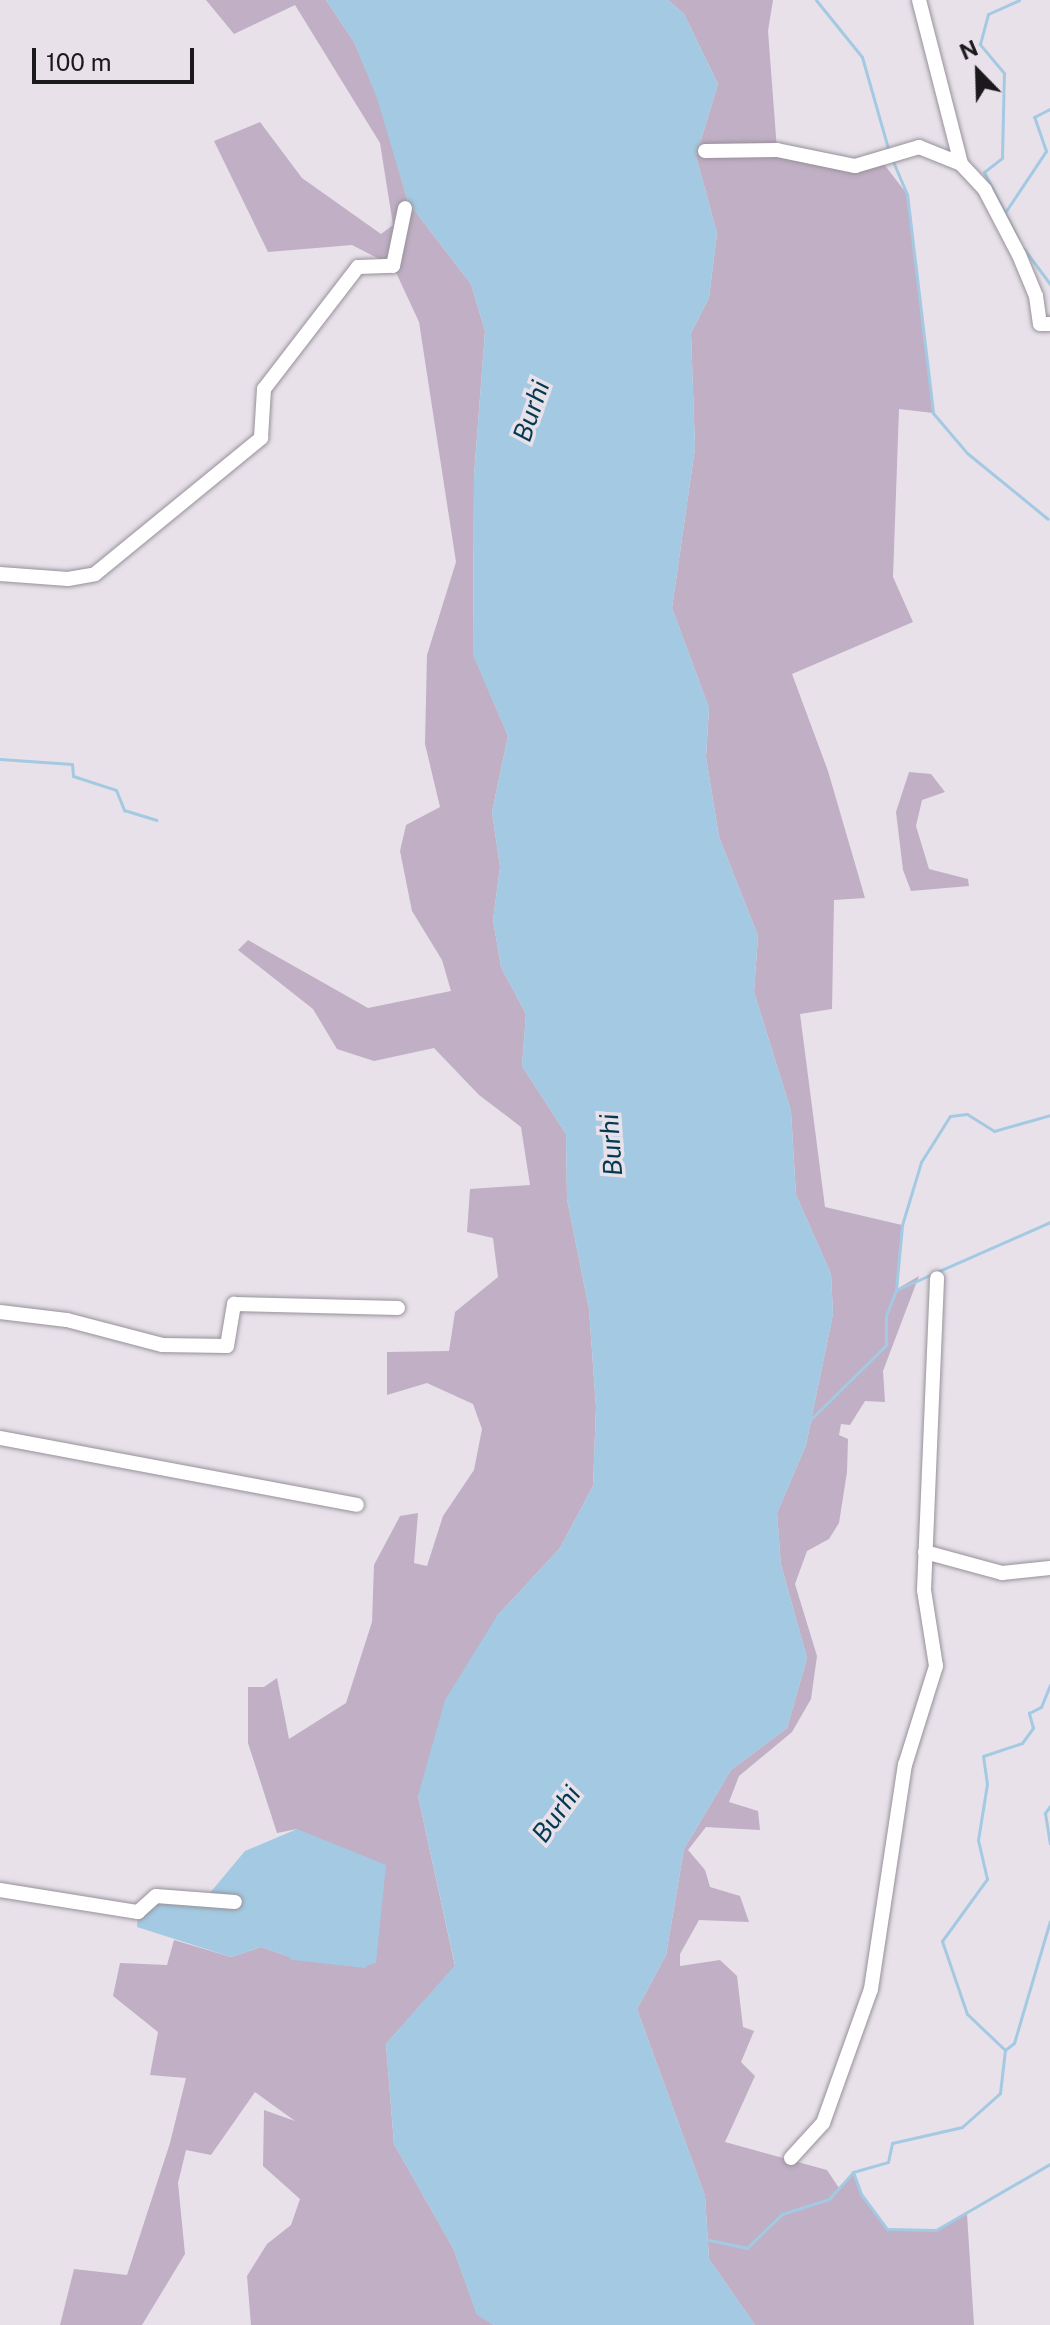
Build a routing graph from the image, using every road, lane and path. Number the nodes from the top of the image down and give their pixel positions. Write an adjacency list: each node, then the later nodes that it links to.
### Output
1 (919, 0): 3 (street)
2 (705, 151): 3 (street)
3 (961, 164): 5 (street)
4 (405, 208): 6 (street)
5 (1050, 324)
6 (0, 574)
7 (937, 1278): 12 (street)
8 (398, 1308): 9 (street)
9 (0, 1312)
10 (0, 1438): 11 (street)
11 (357, 1505)
12 (925, 1552): 13 (street); 16 (street)
13 (1050, 1568)
14 (0, 1890): 15 (street)
15 (235, 1902)
16 (791, 2158)

